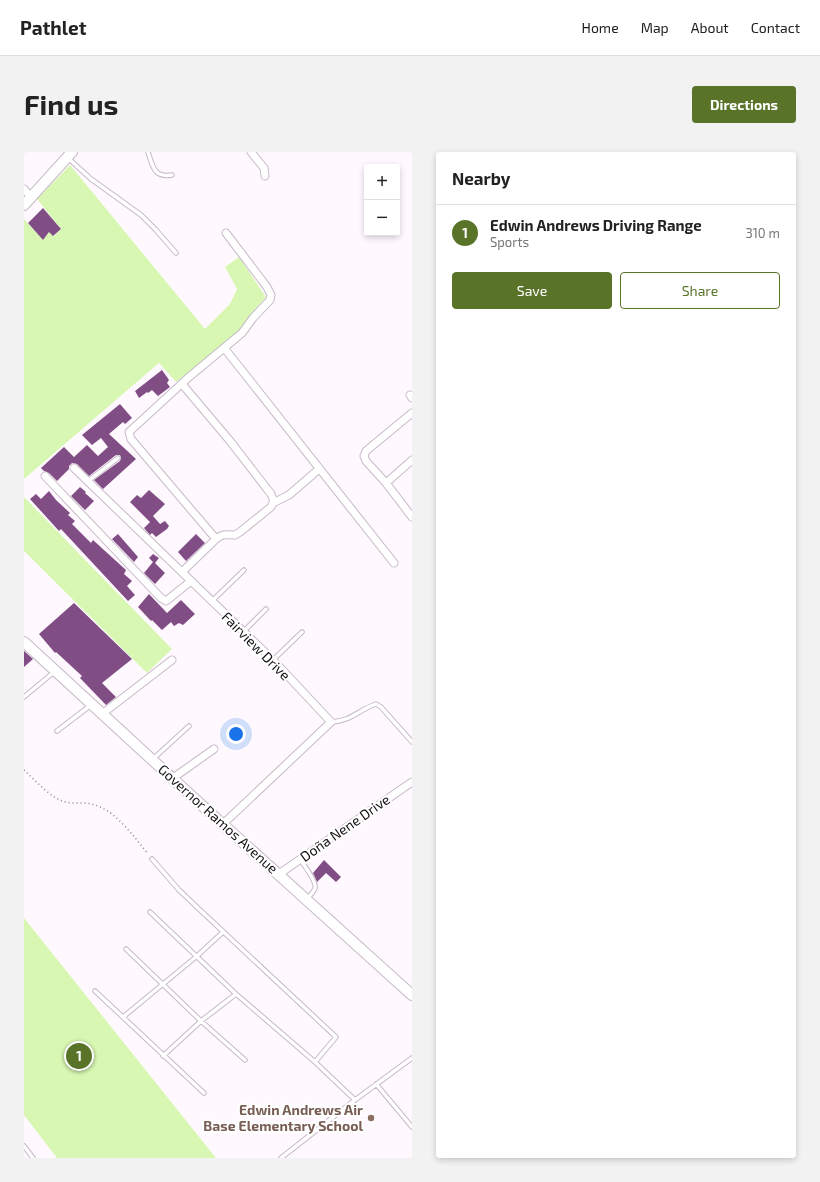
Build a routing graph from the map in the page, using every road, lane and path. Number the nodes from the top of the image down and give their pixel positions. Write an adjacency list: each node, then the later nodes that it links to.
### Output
1 (148, 152): 4 (lane)
2 (251, 152): 5 (street)
3 (69, 155): 6 (main road); 8 (lane)
4 (172, 176)
5 (265, 176)
6 (26, 197)
7 (226, 233): 9 (street)
8 (176, 253)
9 (225, 349): 10 (street); 15 (street)
10 (182, 384): 19 (street); 21 (street)
11 (412, 413): 18 (street)
12 (118, 458): 17 (lane)
13 (412, 460): 18 (street)
14 (74, 468): 17 (street, Fairview Drive)
15 (319, 469): 19 (street); 22 (street)
16 (45, 476): 25 (street)
17 (88, 481): 24 (street, Fairview Drive)
18 (386, 483): 20 (street)
19 (274, 503): 21 (street)
20 (411, 513)
21 (216, 539): 24 (street)
22 (394, 563)
23 (244, 570): 26 (lane)
24 (182, 572): 25 (street, Fairview Drive)
25 (191, 581): 26 (street, Fairview Drive)
26 (211, 601): 28 (street, Fairview Drive)
27 (266, 609): 28 (lane)
28 (243, 632): 32 (street, Fairview Drive)
29 (302, 632): 32 (lane)
30 (24, 642): 33 (main road, Governor Ramos Avenue)
31 (172, 660): 36 (street)
32 (273, 660): 37 (street, Fairview Drive)
33 (55, 670): 34 (lane); 35 (main road, Governor Ramos Avenue)
34 (24, 697)
35 (92, 704): 36 (main road, Governor Ramos Avenue); 39 (lane)
36 (102, 714): 42 (main road, Governor Ramos Avenue)
37 (330, 722): 40 (lane); 46 (street)
38 (189, 726): 42 (lane)
39 (57, 731)
40 (412, 742)
41 (214, 748): 44 (street)
42 (152, 760): 44 (main road, Governor Ramos Avenue)
43 (24, 770): 47 (path)
44 (173, 778): 46 (main road, Governor Ramos Avenue)
45 (412, 782): 48 (street, Doña Nene Drive)
46 (223, 824): 49 (main road, Governor Ramos Avenue)
47 (152, 859): 52 (lane)
48 (300, 859): 49 (street, Doña Nene Drive); 50 (lane)
49 (279, 874): 50 (main road, Governor Ramos Avenue)
50 (306, 899): 58 (main road, Governor Ramos Avenue)
51 (150, 912): 54 (lane)
52 (224, 932): 54 (lane); 64 (lane)
53 (126, 948): 55 (lane)
54 (198, 956): 55 (lane); 57 (lane)
55 (163, 984): 59 (lane); 60 (lane)
56 (95, 991): 59 (lane)
57 (236, 994): 60 (lane); 64 (lane)
58 (412, 995)
59 (123, 1017): 61 (lane)
60 (201, 1021): 61 (lane); 63 (lane)
61 (163, 1056): 66 (lane)
62 (412, 1058): 65 (lane)
63 (245, 1060)
64 (315, 1062): 67 (lane)
65 (376, 1084): 67 (lane); 68 (lane)
66 (204, 1093)
67 (355, 1100): 71 (lane)
68 (412, 1127)
69 (24, 1146): 70 (lane)
70 (33, 1158)
71 (281, 1158)

